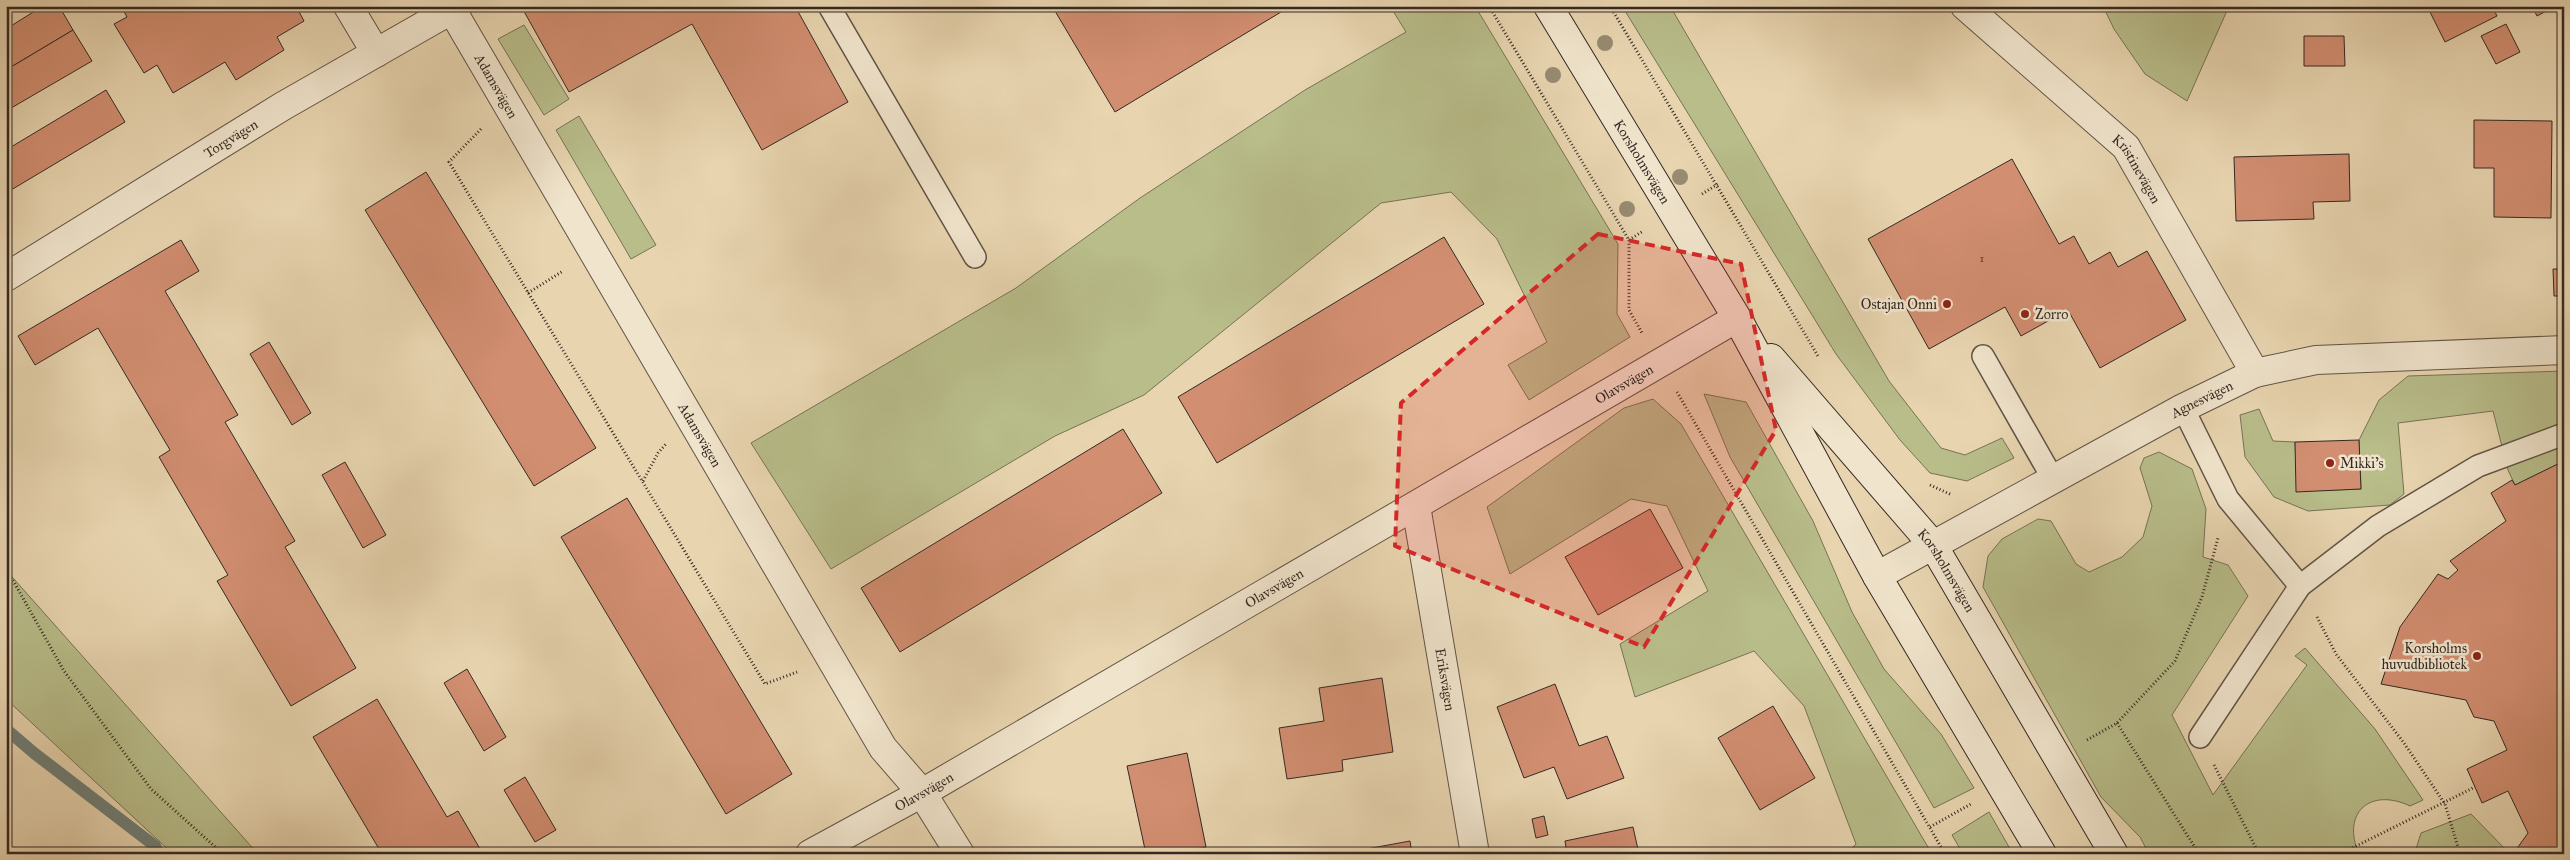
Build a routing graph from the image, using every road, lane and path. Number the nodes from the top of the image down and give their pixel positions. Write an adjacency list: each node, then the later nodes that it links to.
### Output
1 (348, 6): 10 (street)
2 (829, 6): 13 (lane)
3 (1375, 6): 9 (path)
4 (1489, 6): 19 (path)
5 (1548, 6): 16 (street, Korsholmsvägen)
6 (1610, 6): 20 (path)
7 (1966, 6): 21 (street, Kristinevägen)
8 (455, 8): 10 (street, Torgvägen); 11 (street, Adamsvägen)
9 (1322, 11)
10 (376, 53): 14 (street, Torgvägen)
11 (506, 104): 12 (street, Adamsvägen); 15 (path)
12 (593, 252): 15 (path); 23 (street, Adamsvägen)
13 (975, 257)
14 (6, 277)
15 (528, 293): 26 (path)
16 (1737, 318): 19 (street, Olavsvägen); 31 (street, Korsholmsvägen); 33 (street, Korsholmsvägen)
17 (2564, 350): 21 (street, Agnesvägen)
18 (1983, 356): 25 (lane)
19 (1660, 363): 29 (street, Olavsvägen); 43 (path)
20 (1822, 363)
21 (2255, 373): 22 (street, Agnesvägen)
22 (2183, 408): 25 (street, Agnesvägen); 28 (lane)
23 (691, 419): 26 (path); 35 (street, Adamsvägen)
24 (2564, 434): 34 (lane)
25 (2053, 479): 30 (street, Agnesvägen)
26 (642, 482): 35 (path)
27 (1925, 483): 30 (path)
28 (2228, 499): 34 (lane); 36 (path)
29 (1416, 506): 40 (street, Olavsvägen); 47 (street, Eriksvägen)
30 (1972, 523): 31 (street, Agnesvägen)
31 (1933, 545): 33 (street, Agnesvägen); 50 (street, Korsholmsvägen)
32 (6, 568): 44 (path)
33 (1877, 576): 49 (street, Korsholmsvägen)
34 (2300, 586): 37 (lane); 42 (path)
35 (829, 657): 40 (street, Adamsvägen)
36 (2117, 723): 38 (path); 51 (path)
37 (2200, 736): 52 (path)
38 (2085, 741)
39 (2475, 788): 42 (path)
40 (922, 793): 45 (street, Olavsvägen); 46 (street, Adamsvägen)
41 (1975, 801): 43 (path)
42 (2445, 804): 53 (path); 54 (path)
43 (1930, 827): 48 (path)
44 (223, 854)
45 (810, 854)
46 (960, 854)
47 (1475, 854)
48 (1945, 854)
49 (2042, 854)
50 (2114, 854)
51 (2199, 854)
52 (2259, 854)
53 (2340, 854)
54 (2460, 854)

